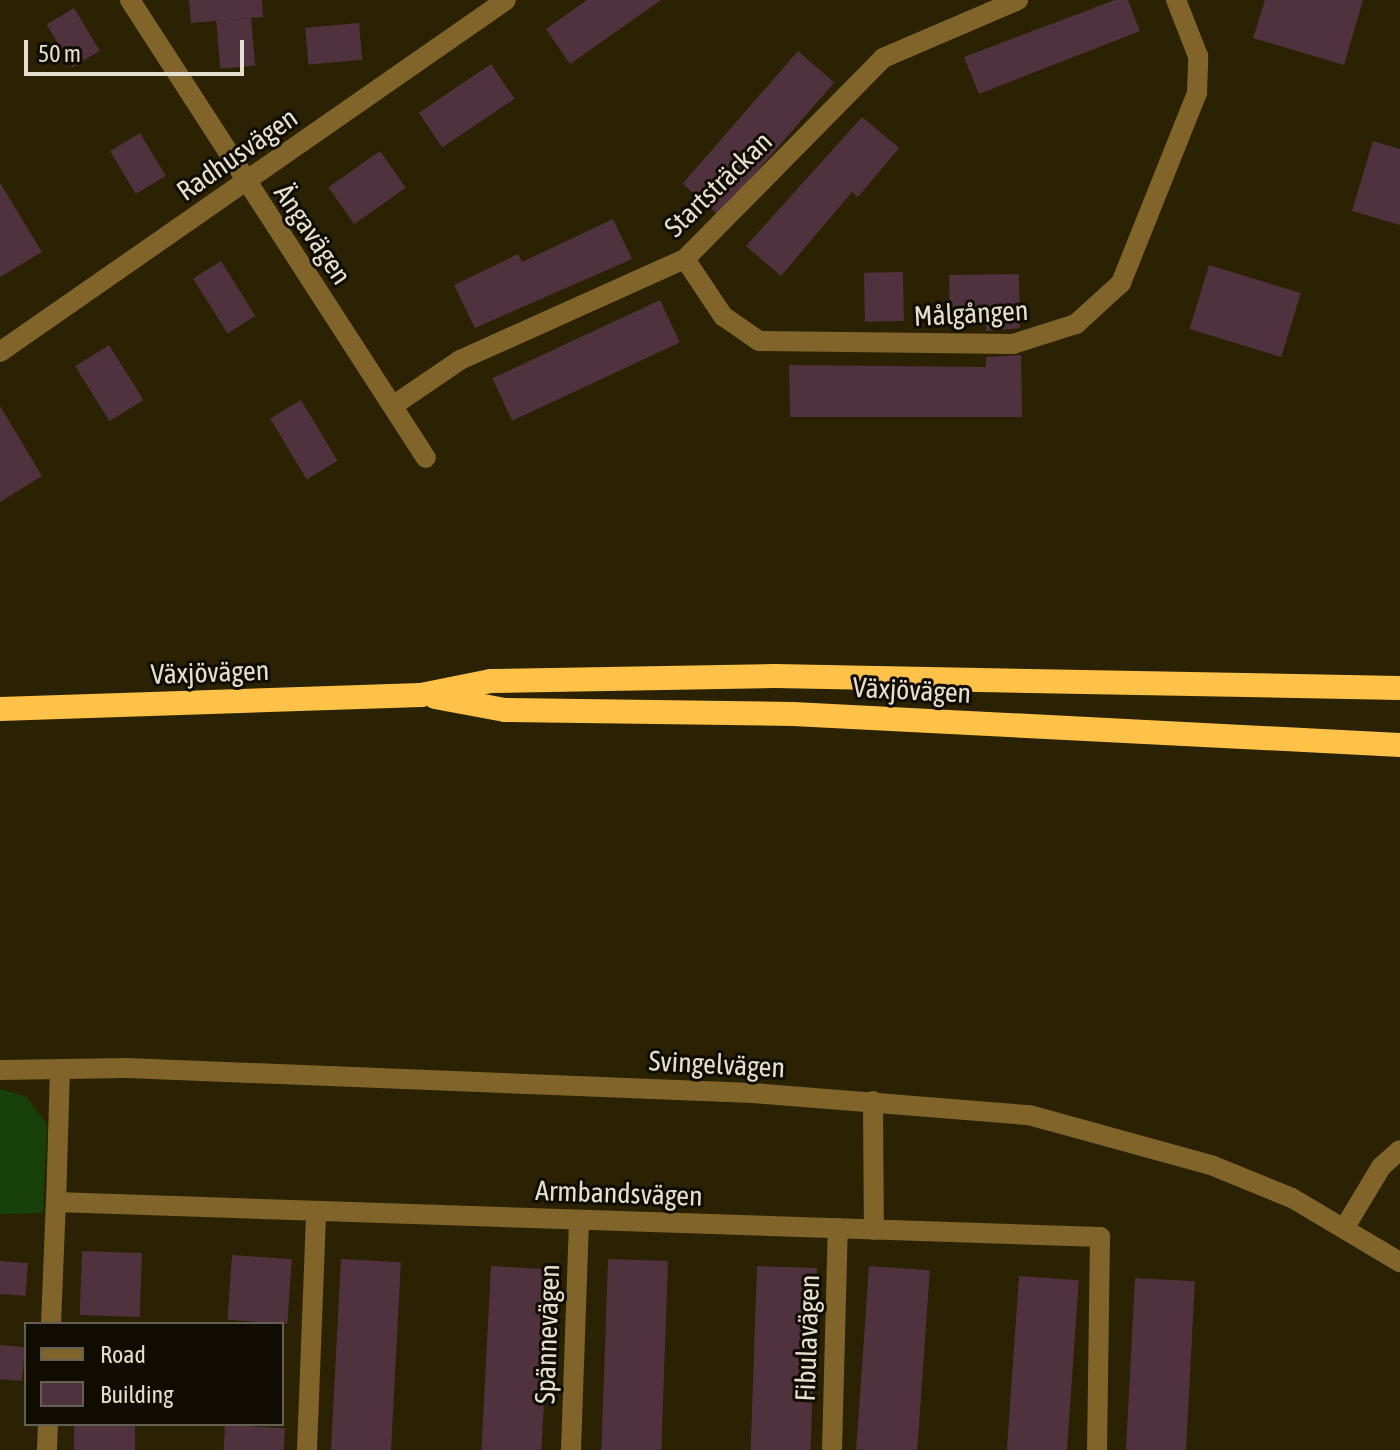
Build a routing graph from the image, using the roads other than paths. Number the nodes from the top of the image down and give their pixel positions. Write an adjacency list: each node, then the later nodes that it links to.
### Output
1 (130, 0): 5 (street, Ängavägen)
2 (506, 0): 5 (street, Radhusvägen)
3 (1018, 0): 6 (street, Startsträckan)
4 (1176, 0): 6 (street, Målgången)
5 (245, 183): 7 (street, Radhusvägen); 8 (street, Ängavägen)
6 (685, 259): 8 (street, Startsträckan)
7 (0, 352)
8 (394, 405): 9 (street, Ängavägen)
9 (426, 458)
10 (1400, 688): 11 (highway, Växjövägen)
11 (421, 695): 12 (highway, Växjövägen); 13 (highway, Växjövägen)
12 (0, 709)
13 (1400, 745)
14 (60, 1069): 15 (street, Svingelvägen); 16 (street, Svingelvägen); 18 (street)
15 (0, 1070)
16 (873, 1101): 21 (street, Svingelvägen); 23 (street)
17 (1400, 1150): 21 (street)
18 (56, 1202): 19 (street, Armbandsvägen); 25 (street)
19 (316, 1211): 20 (street, Armbandsvägen); 28 (street)
20 (579, 1220): 22 (street, Armbandsvägen); 29 (street, Spännevägen)
21 (1345, 1227): 24 (street, Svingelvägen)
22 (838, 1228): 23 (street, Armbandsvägen); 30 (street, Fibulavägen)
23 (874, 1230): 31 (street, Armbandsvägen)
24 (1400, 1262)
25 (51, 1322)
26 (48, 1426): 27 (street)
27 (47, 1450)
28 (307, 1450)
29 (571, 1450)
30 (832, 1450)
31 (1097, 1450)

